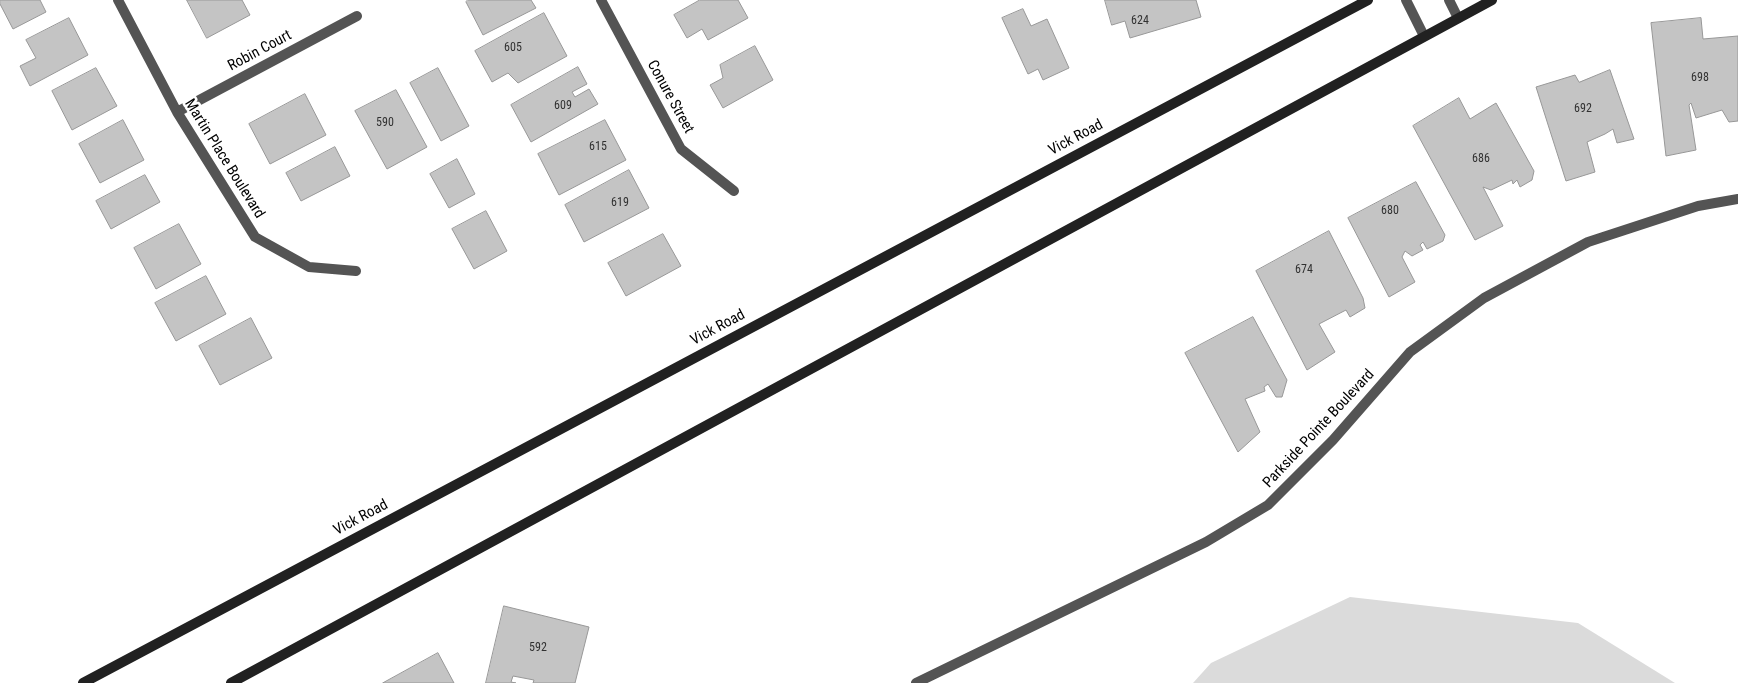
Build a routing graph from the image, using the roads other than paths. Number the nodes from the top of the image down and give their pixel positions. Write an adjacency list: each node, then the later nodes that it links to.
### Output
1 (118, 0): 10 (street, Martin Place Boulevard)
2 (600, 0): 11 (street, Conure Street)
3 (1368, 0): 14 (street, Vick Road)
4 (1406, 0): 9 (street)
5 (1449, 0): 8 (street)
6 (1492, 0): 8 (street)
7 (357, 16): 10 (street, Robin Court)
8 (1458, 18): 9 (street)
9 (1424, 36): 15 (street)
10 (177, 112): 13 (street, Martin Place Boulevard)
11 (734, 191)
12 (1738, 199): 16 (street, Parkside Pointe Boulevard)
13 (356, 271)
14 (83, 683)
15 (231, 683)
16 (916, 683)

